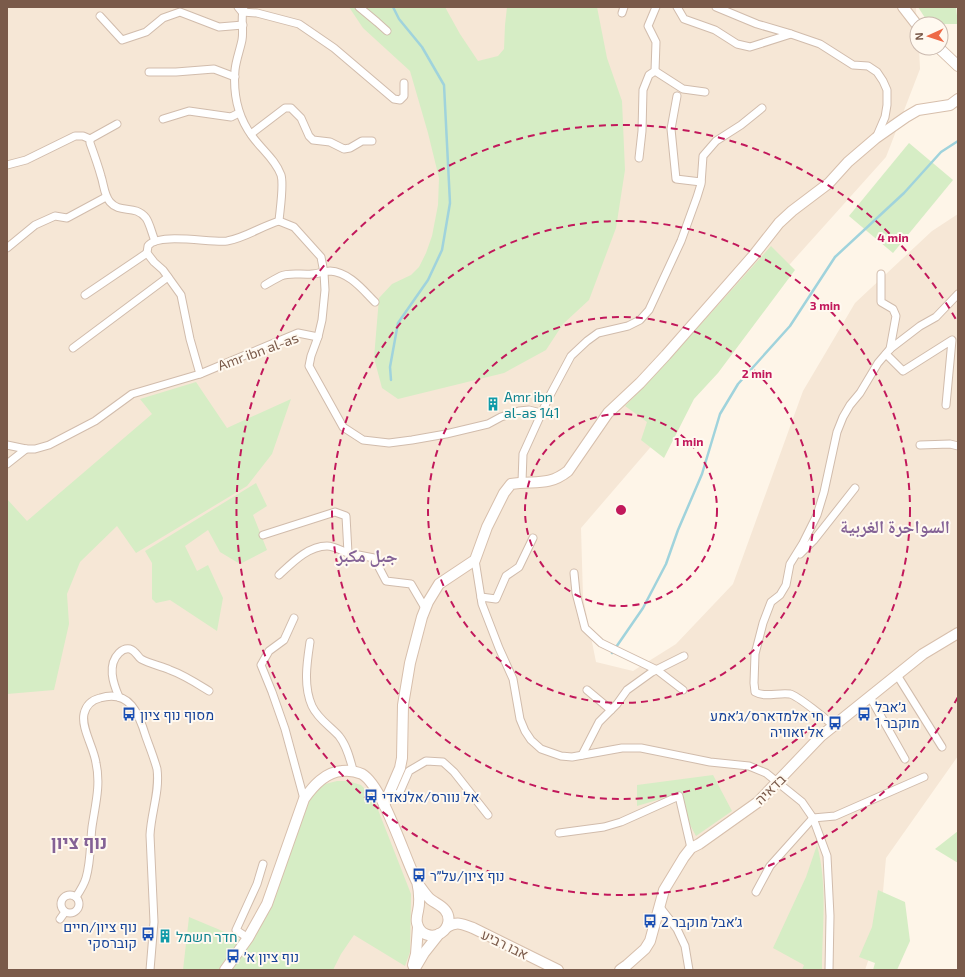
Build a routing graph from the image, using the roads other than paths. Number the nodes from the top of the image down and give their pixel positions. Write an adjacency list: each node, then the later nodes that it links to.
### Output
1 (359, 7): 10 (street)
2 (656, 7): 14 (street)
3 (677, 7): 11 (street)
4 (716, 7): 11 (street)
5 (903, 7): 8 (street)
6 (242, 9): 9 (street); 17 (street)
7 (100, 16): 9 (street)
8 (910, 16)
9 (243, 25): 16 (street)
10 (387, 32)
11 (792, 34): 26 (street)
12 (947, 56): 13 (street)
13 (958, 66)
14 (655, 70): 18 (street); 29 (street)
15 (149, 72): 16 (street)
16 (235, 77): 22 (street)
17 (404, 83)
18 (705, 92)
19 (677, 96): 31 (street)
20 (958, 99): 26 (street)
21 (762, 108): 31 (street)
22 (240, 114): 23 (street); 25 (street)
23 (163, 119)
24 (117, 124): 27 (street)
25 (251, 134): 28 (street); 33 (street)
26 (876, 138): 55 (street)
27 (90, 139): 30 (street); 32 (street)
28 (372, 140)
29 (639, 158)
30 (7, 165)
31 (701, 182): 49 (street)
32 (106, 197): 34 (street); 35 (street)
33 (279, 221): 34 (street); 37 (street)
34 (155, 241): 36 (street)
35 (7, 248)
36 (147, 252): 39 (street); 42 (street)
37 (324, 272): 40 (street); 43 (street); 44 (street)
38 (881, 274): 46 (street)
39 (168, 277): 45 (street); 47 (street)
40 (265, 285)
41 (958, 294): 46 (street)
42 (86, 295)
43 (375, 302)
44 (318, 337): 47 (street, Amr ibn al-as); 49 (street, Amr ibn al-as)
45 (73, 348)
46 (888, 351): 48 (street); 61 (street)
47 (200, 374): 53 (street, Amr ibn al-as)
48 (946, 405)
49 (541, 413): 55 (street)
50 (7, 445): 53 (street, Amr ibn al-as)
51 (920, 445): 52 (street)
52 (958, 446)
53 (26, 448): 54 (street)
54 (7, 464)
55 (522, 482): 60 (street)
56 (855, 488): 61 (street)
57 (263, 535): 59 (street)
58 (533, 538): 64 (street)
59 (348, 553): 63 (street); 65 (street)
60 (475, 560): 64 (street); 65 (street)
61 (790, 564): 78 (street)
62 (574, 573): 70 (street)
63 (279, 575)
64 (481, 596): 80 (street)
65 (425, 608): 85 (street)
66 (294, 618): 86 (street)
67 (958, 633): 71 (street, בדאיה)
68 (310, 642): 82 (street)
69 (684, 656): 70 (street)
70 (657, 670): 73 (street); 77 (street)
71 (897, 675): 76 (street, בדאיה); 79 (street)
72 (588, 690): 77 (street)
73 (683, 690)
74 (208, 691): 75 (street)
75 (119, 697): 95 (street); 106 (street)
76 (870, 697): 78 (street, בדאיה); 81 (street)
77 (611, 710): 80 (street)
78 (834, 726): 84 (street, בדאיה)
79 (942, 747)
80 (582, 755): 84 (street)
81 (905, 759)
82 (352, 770): 86 (street); 87 (street)
83 (924, 777): 89 (street)
84 (777, 782): 89 (street); 91 (street, בדאיה)
85 (389, 793): 87 (street); 88 (street)
86 (304, 799): 105 (street)
87 (384, 805): 93 (street)
88 (488, 815)
89 (813, 818): 94 (street); 112 (street)
90 (559, 833): 91 (street)
91 (692, 848): 97 (street, בדאיה)
92 (263, 864): 105 (street)
93 (417, 881): 96 (street, אבו רביע); 99 (street)
94 (756, 892)
95 (76, 897): 98 (street); 98 (street)
96 (440, 906): 99 (street); 102 (street); 103 (street, אבו רביע)
97 (660, 906): 110 (street, בדאיה); 111 (street)
98 (65, 912): 100 (street)
99 (418, 912): 101 (street)
100 (60, 919)
101 (418, 927): 104 (street); 108 (street)
102 (447, 927): 103 (street, אבו רביע); 104 (street)
103 (474, 928): 109 (street, אבו רביע)
104 (439, 934): 108 (street)
105 (248, 938): 107 (street)
106 (150, 970)
107 (225, 970)
108 (413, 970)
109 (558, 970)
110 (620, 970)
111 (689, 970)
112 (829, 970)

